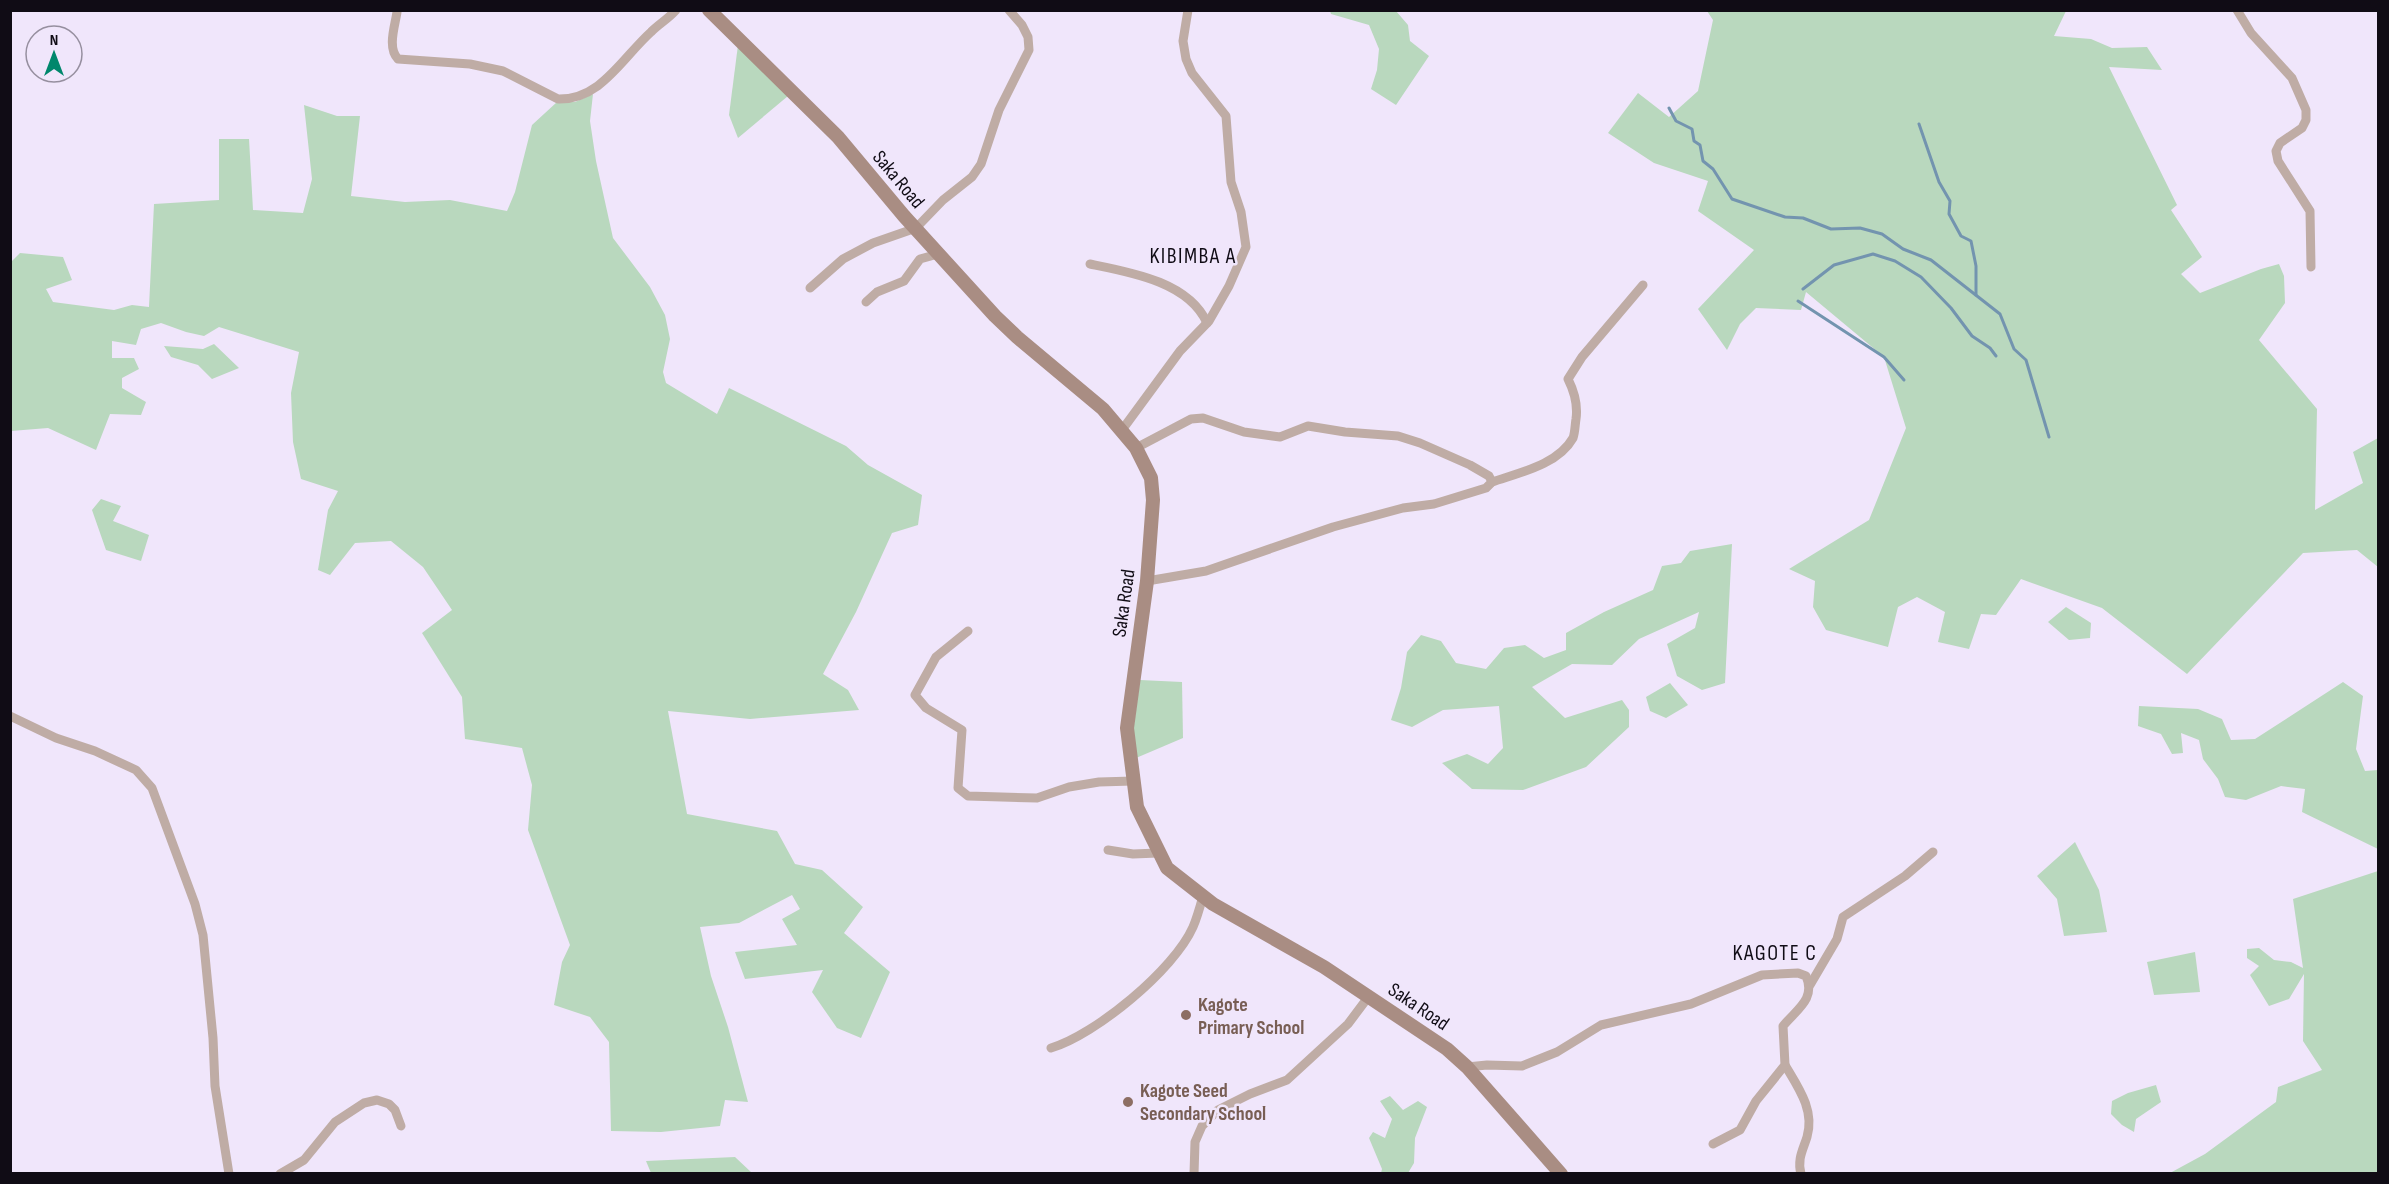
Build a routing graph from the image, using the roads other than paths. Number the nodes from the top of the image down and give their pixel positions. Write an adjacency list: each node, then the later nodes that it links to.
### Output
1 (676, 10): 6 (street)
2 (709, 10): 7 (main road, Saka Road)
3 (1009, 10): 7 (street)
4 (1188, 10): 14 (street)
5 (2237, 10): 10 (street)
6 (397, 12)
7 (916, 228): 8 (main road, Saka Road); 12 (street)
8 (938, 254): 13 (street); 15 (main road, Saka Road)
9 (1090, 264): 14 (street)
10 (2311, 267)
11 (1642, 285): 17 (street)
12 (810, 288)
13 (866, 302)
14 (1207, 323): 15 (street)
15 (1122, 430): 16 (main road, Saka Road)
16 (1136, 448): 17 (street); 18 (main road, Saka Road)
17 (1492, 482): 18 (street)
18 (1147, 581): 21 (main road, Saka Road)
19 (968, 631): 21 (street)
20 (10, 716): 33 (street)
21 (1133, 781): 24 (main road, Saka Road)
22 (1108, 850): 24 (street)
23 (1933, 852): 26 (street)
24 (1158, 853): 25 (main road, Saka Road)
25 (1203, 896): 27 (main road, Saka Road); 28 (street)
26 (1810, 985): 29 (street); 30 (street)
27 (1369, 996): 30 (main road, Saka Road); 35 (street)
28 (1051, 1048)
29 (1785, 1065): 32 (street); 37 (street)
30 (1467, 1067): 36 (main road, Saka Road)
31 (401, 1126): 34 (street)
32 (1713, 1144)
33 (228, 1173)
34 (280, 1173)
35 (1194, 1173)
36 (1561, 1173)
37 (1801, 1173)

